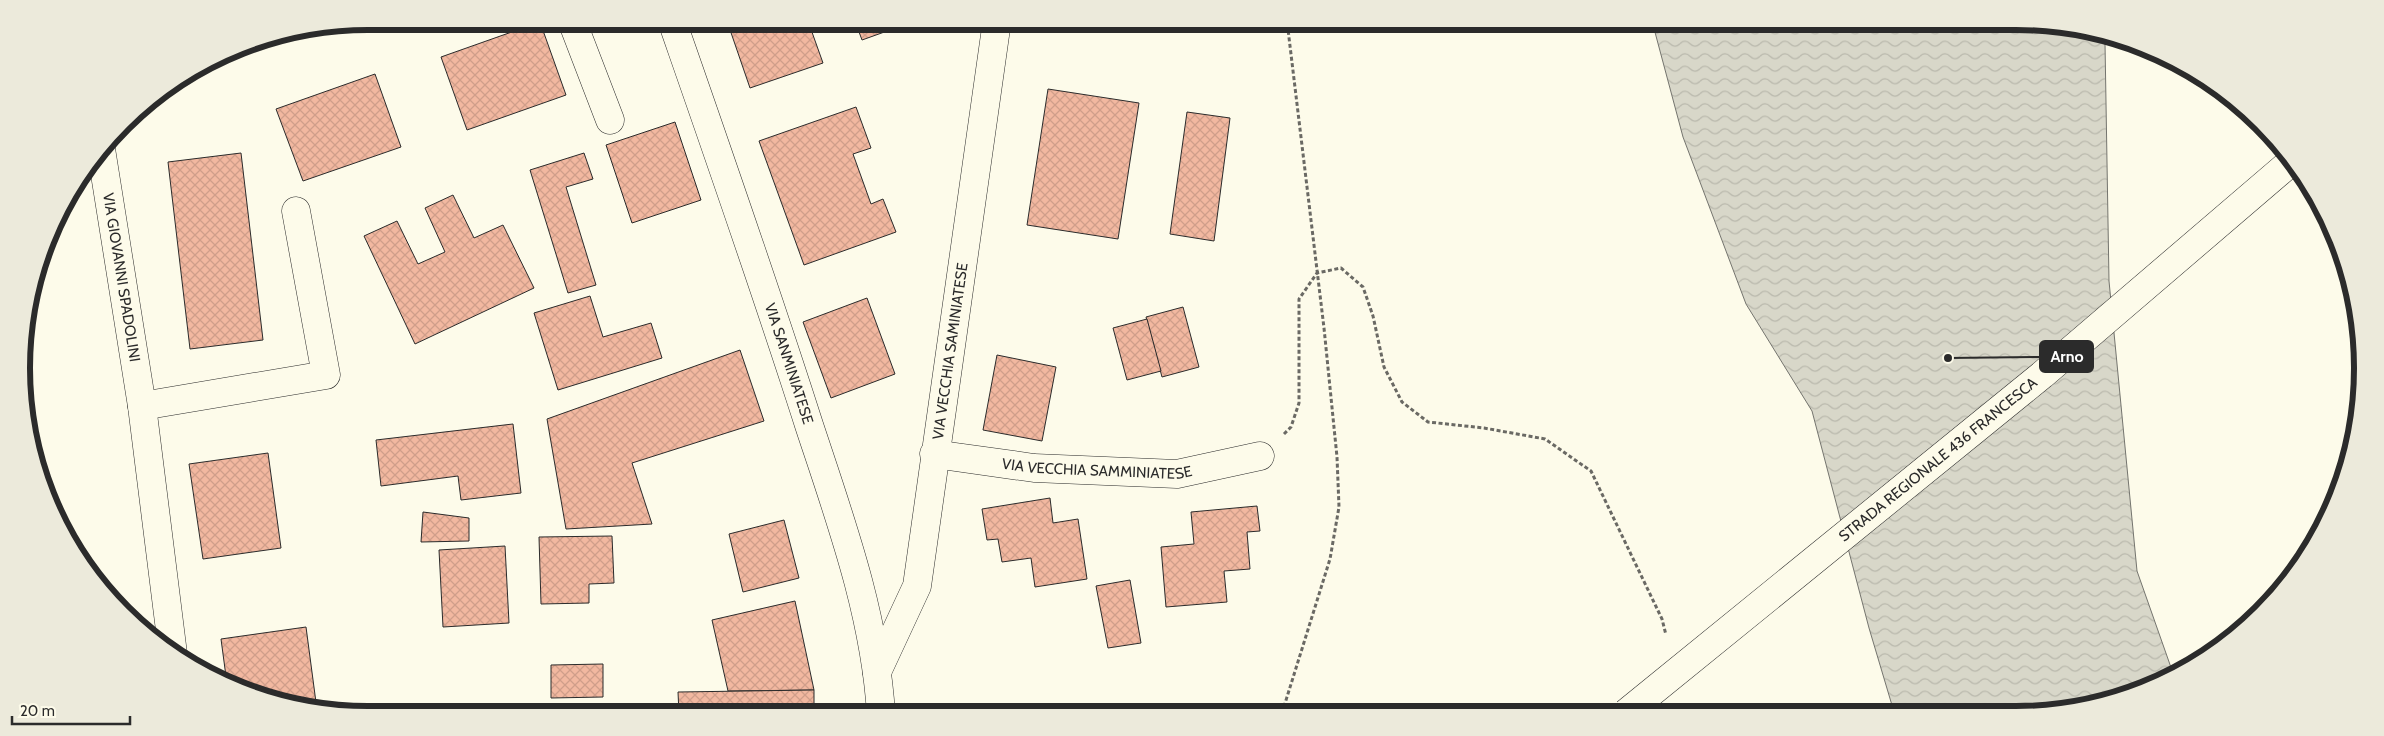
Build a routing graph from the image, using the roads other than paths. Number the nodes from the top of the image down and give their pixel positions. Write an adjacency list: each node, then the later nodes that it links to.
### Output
1 (575, 30): 4 (street)
2 (675, 30): 12 (street, VIA SANMINIATESE)
3 (996, 30): 9 (street, VIA VECCHIA SAMINIATESE)
4 (610, 120)
5 (103, 159): 8 (street, VIA GIOVANNI SPADOLINI)
6 (2287, 166): 14 (street, STRADA REGIONALE 436 FRANCESCA, bridge)
7 (296, 211): 8 (street)
8 (142, 406): 11 (street, VIA GIOVANNI SPADOLINI)
9 (934, 454): 10 (street, VIA VECCHIA SAMMINIATESE); 12 (street, VIA VECCHIA SAMINIATESE)
10 (1260, 456)
11 (172, 643)
12 (877, 672): 13 (street, VIA SANMINIATESE)
13 (880, 706)
14 (1633, 706)

